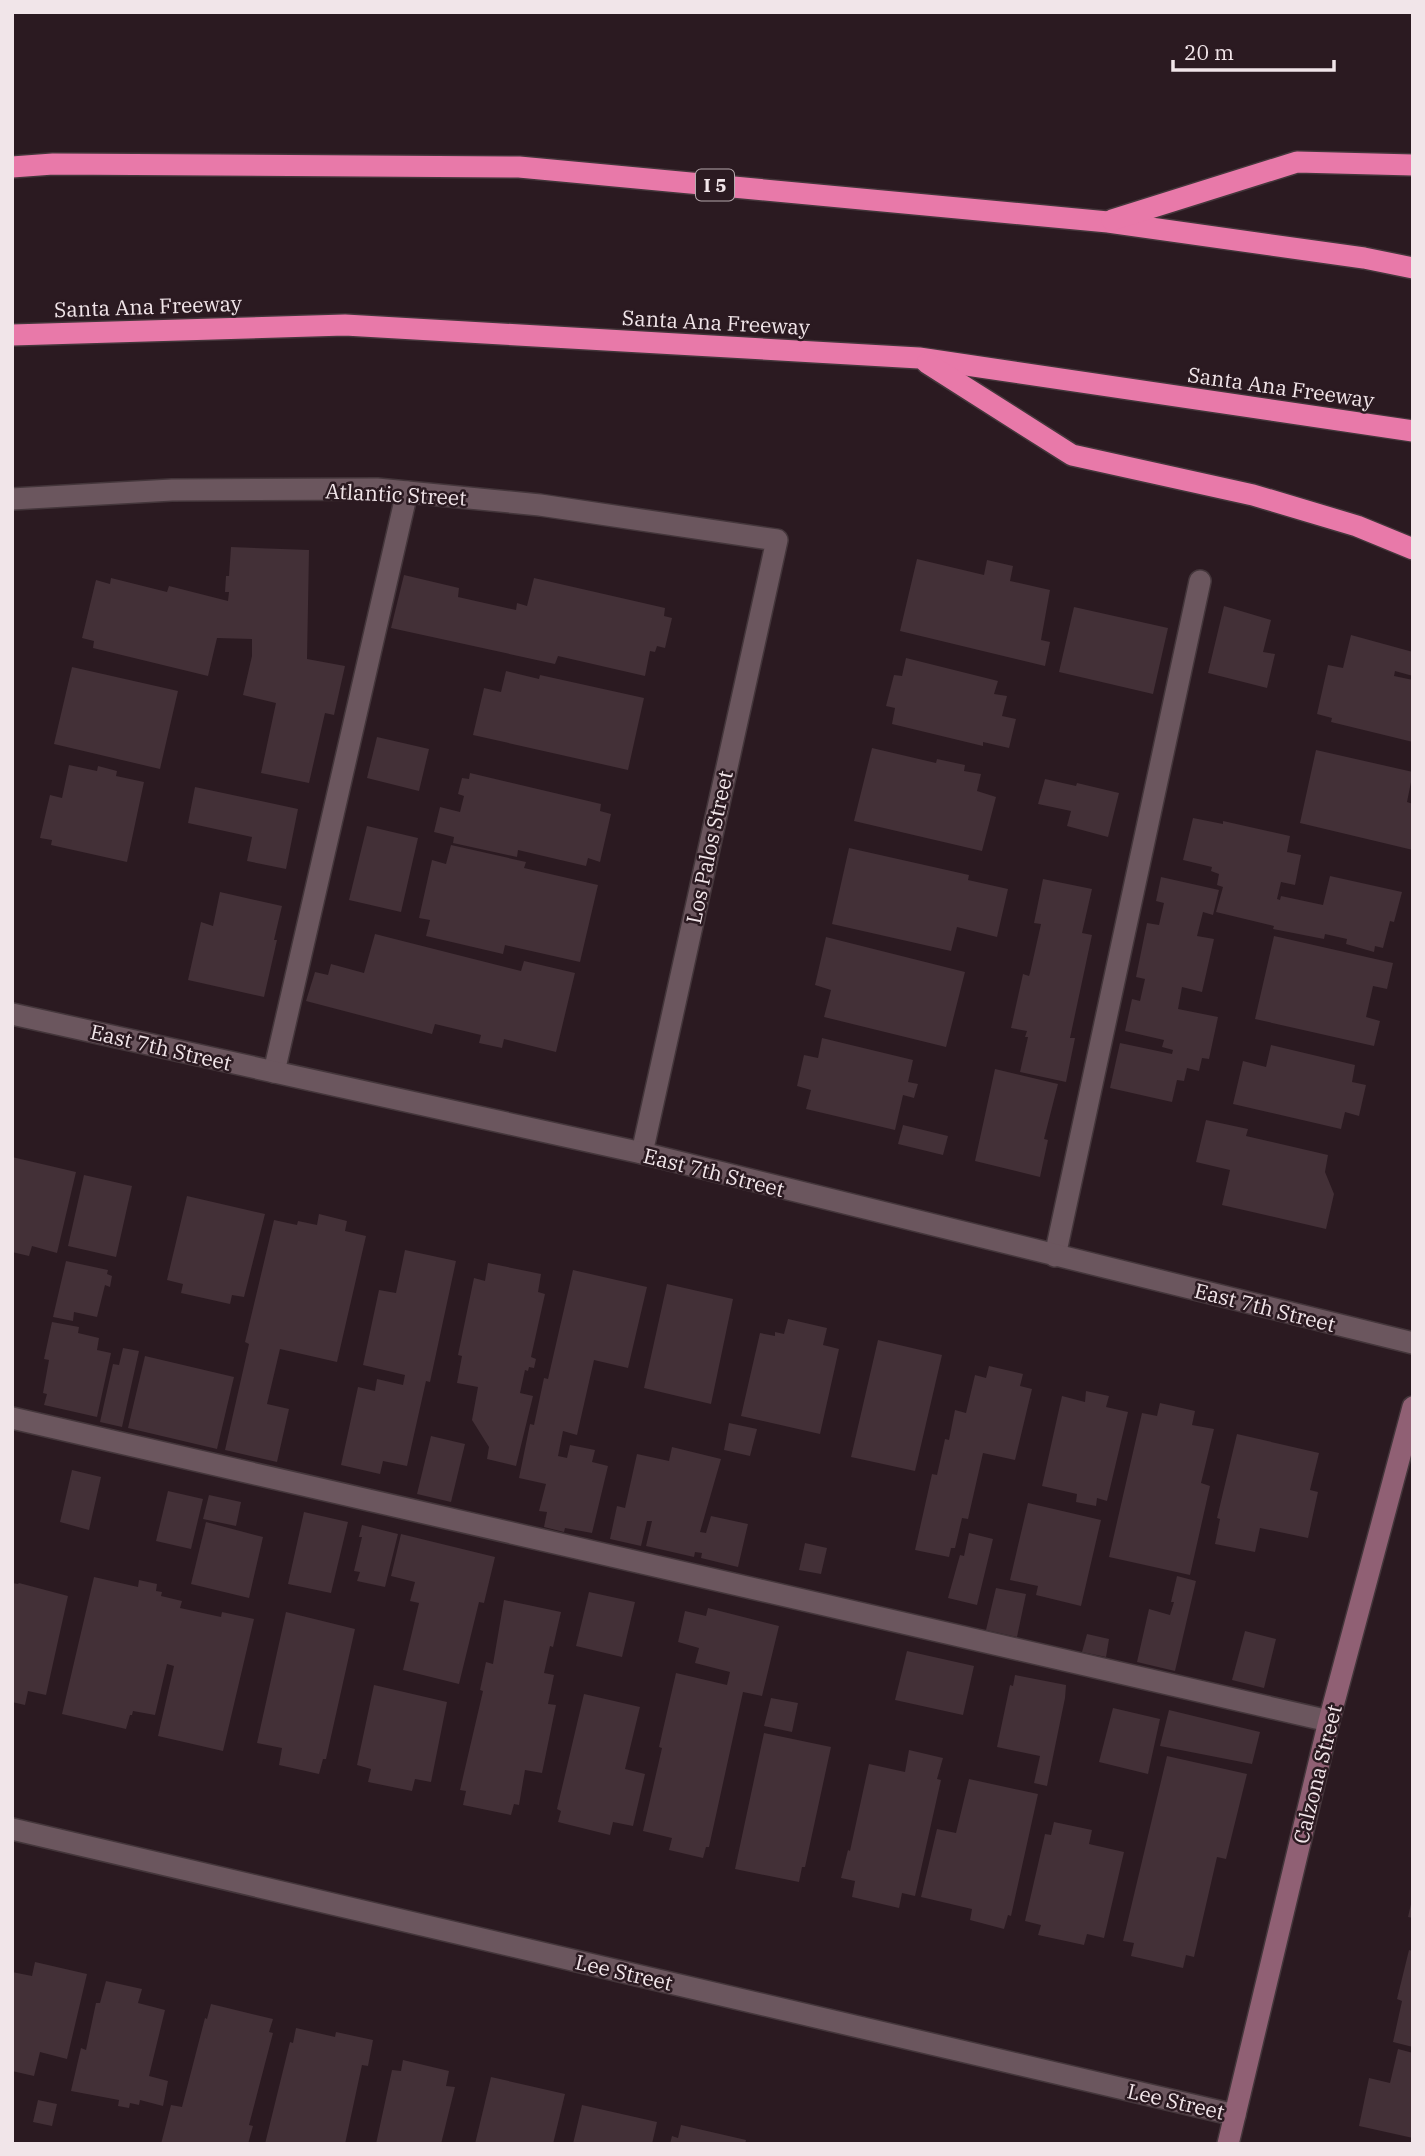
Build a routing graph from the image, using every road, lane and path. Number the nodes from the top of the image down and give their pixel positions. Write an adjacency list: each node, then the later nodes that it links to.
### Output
1 (1413, 165): 3 (highway)
2 (12, 167): 3 (highway, I 5)
3 (1108, 222): 4 (highway, I 5)
4 (1413, 268)
5 (12, 335): 6 (highway, Santa Ana Freeway)
6 (919, 358): 7 (highway, Santa Ana Freeway); 11 (highway)
7 (1413, 431)
8 (407, 492): 9 (street, Atlantic Street); 10 (street, Atlantic Street); 14 (street)
9 (12, 499)
10 (777, 540): 15 (street, Los Palos Street)
11 (1413, 550)
12 (1200, 581): 16 (street)
13 (12, 1014): 14 (street, East 7th Street)
14 (274, 1072): 15 (street, East 7th Street)
15 (642, 1153): 16 (street, East 7th Street)
16 (1055, 1256): 17 (street, East 7th Street)
17 (1413, 1343)
18 (1413, 1407): 20 (street, Calzona Street)
19 (12, 1419): 20 (street)
20 (1329, 1721): 22 (street, Calzona Street)
21 (12, 1829): 22 (street, Lee Street)
22 (1235, 2115): 23 (street, Calzona Street)
23 (1228, 2144)

